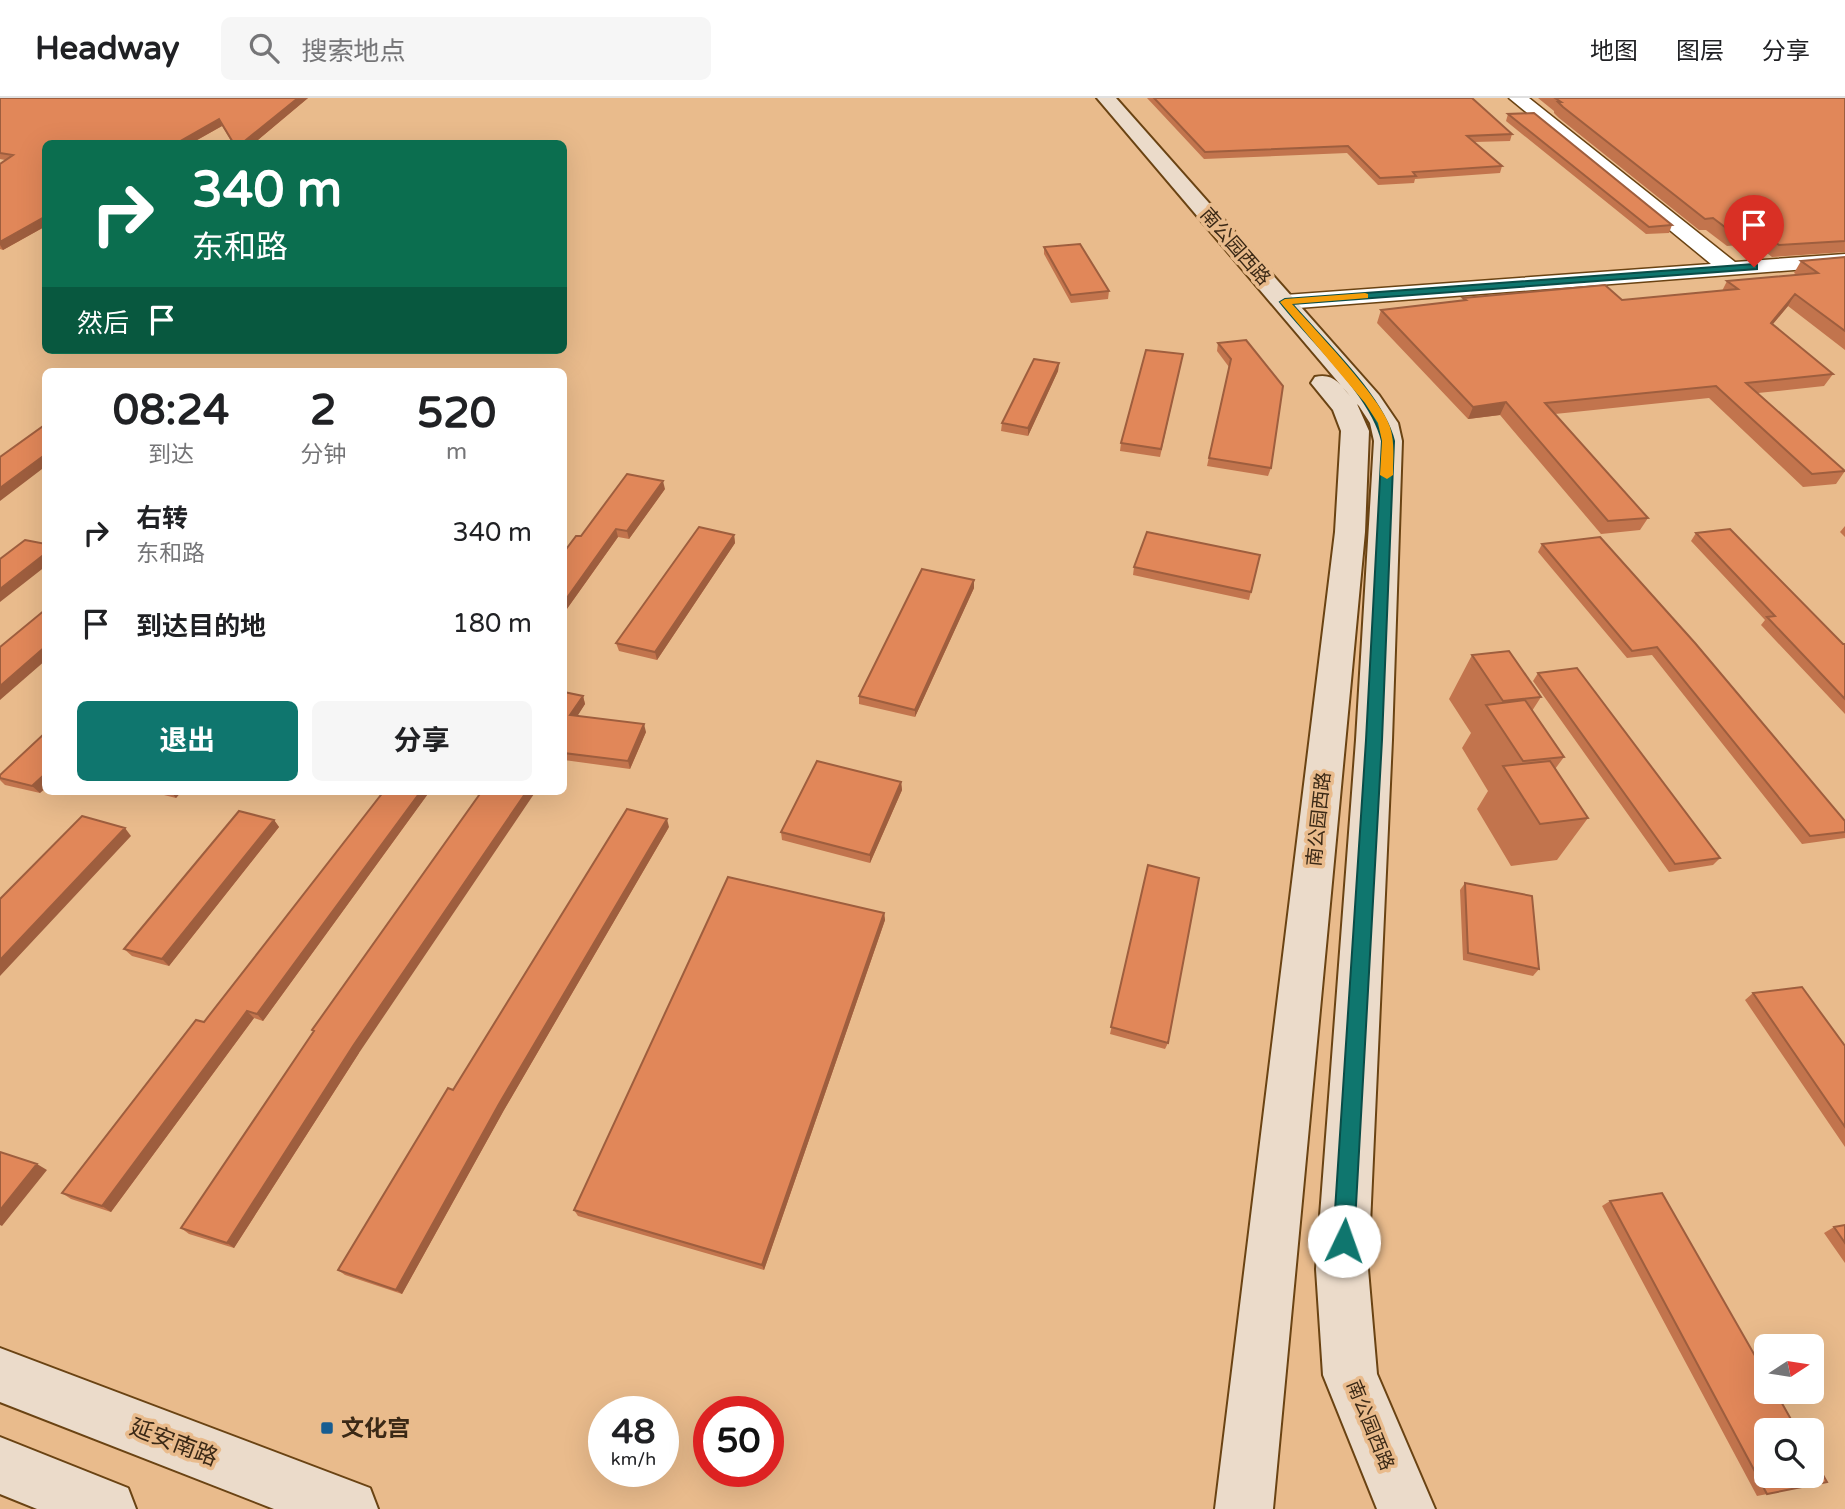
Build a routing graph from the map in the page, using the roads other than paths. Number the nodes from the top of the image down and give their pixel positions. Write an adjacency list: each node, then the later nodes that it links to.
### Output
1 (1083, 98): 11 (main road, 南公园西路)
2 (1106, 98): 6 (main road, 南公园西路)
3 (1518, 98): 5 (street)
4 (1845, 260): 5 (street)
5 (1731, 269): 6 (street)
6 (1285, 302): 12 (main road, 南公园西路)
7 (0, 1375): 10 (main road, 延安南路)
8 (0, 1465): 9 (main road)
9 (107, 1509)
10 (349, 1509)
11 (1244, 1509)
12 (1406, 1509)

